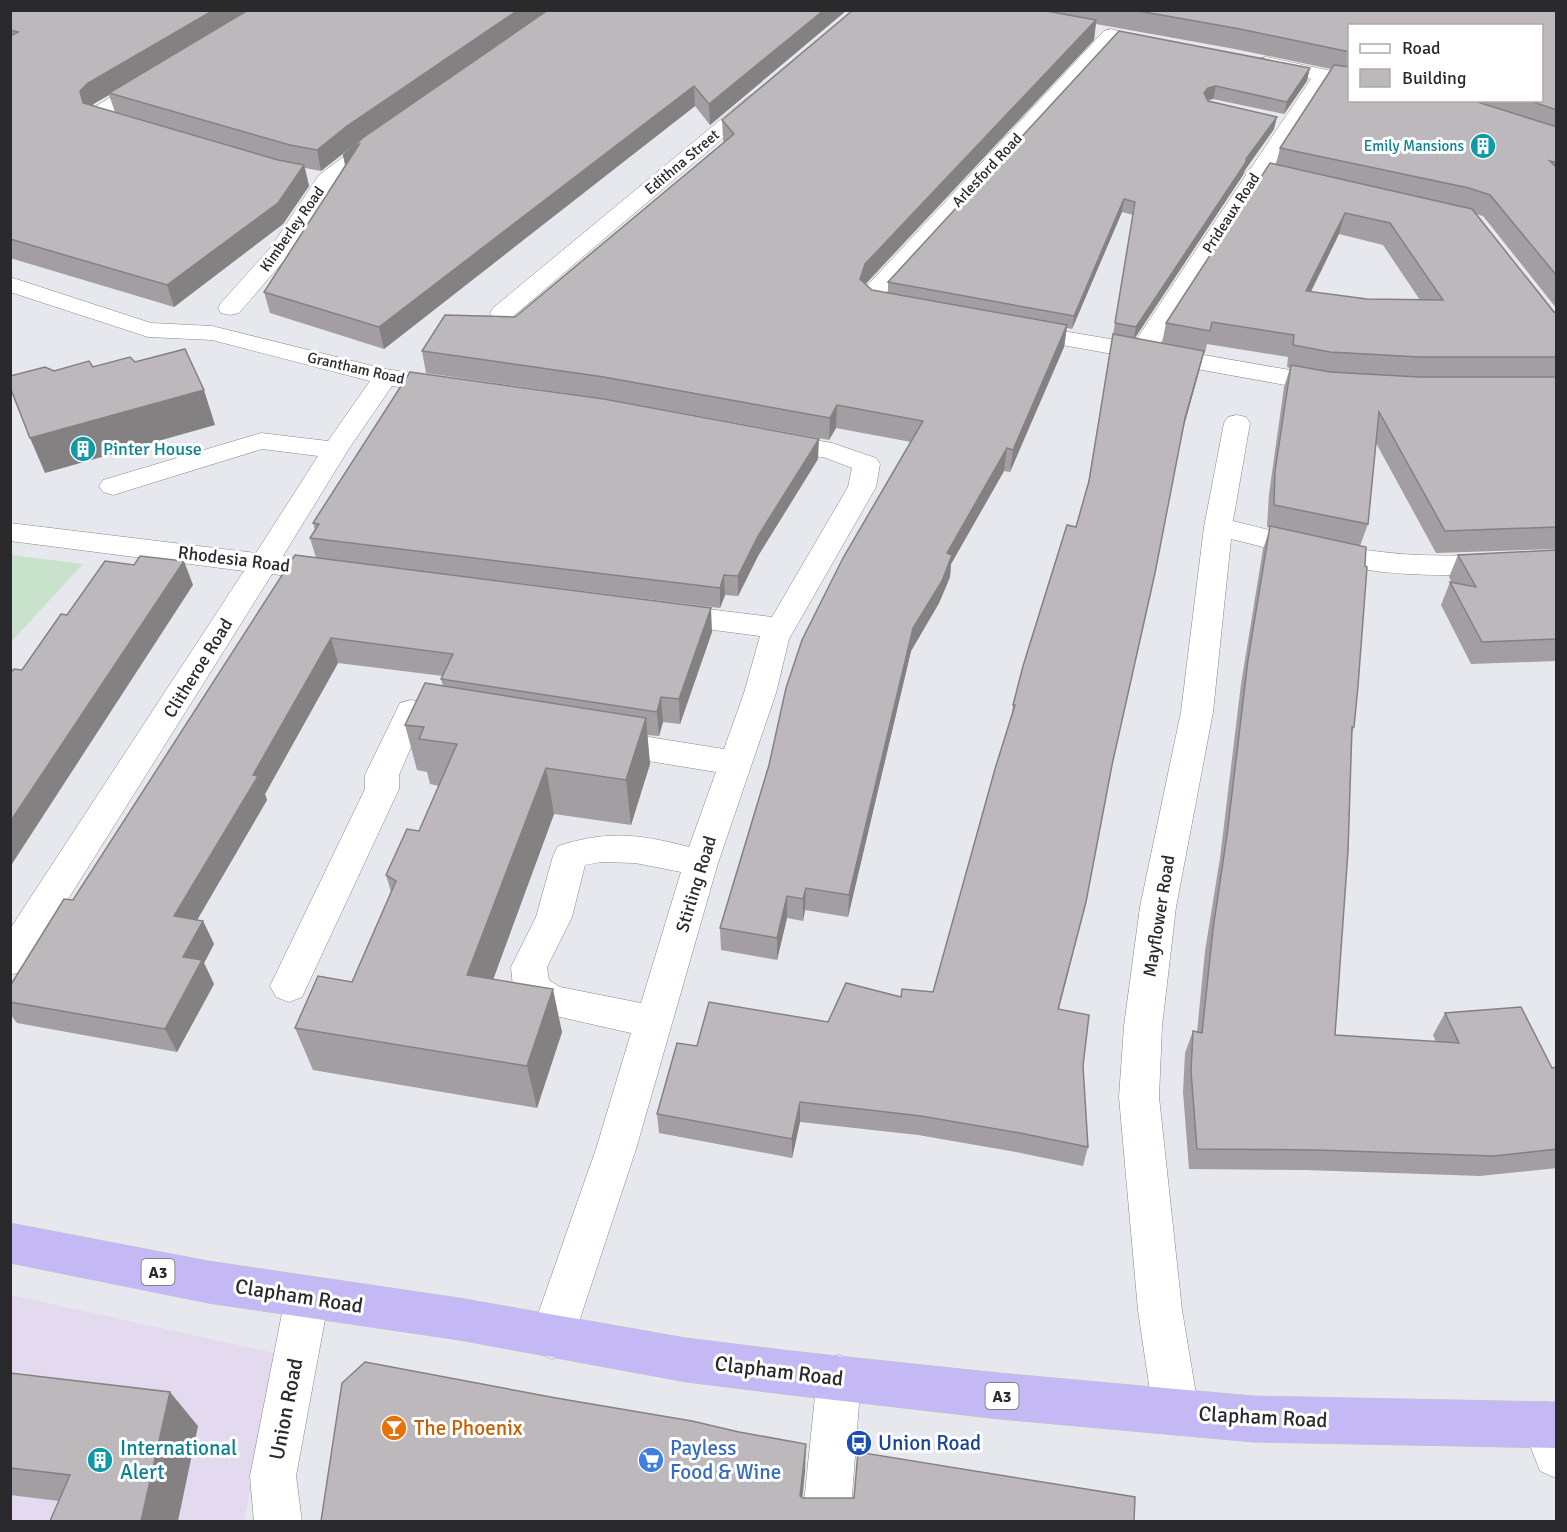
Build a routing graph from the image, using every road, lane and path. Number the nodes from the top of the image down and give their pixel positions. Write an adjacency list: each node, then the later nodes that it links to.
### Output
1 (1087, 31): 14 (street, Arlesford Road)
2 (1246, 59): 4 (street)
3 (172, 68): 8 (street)
4 (1323, 75): 5 (street); 9 (street, Prideaux Road)
5 (1348, 81)
6 (773, 86): 13 (street, Edithna Street)
7 (394, 129): 12 (street, Kimberley Road)
8 (148, 134)
9 (1256, 173): 10 (street); 16 (street, Prideaux Road)
10 (1328, 188)
11 (10, 284): 17 (street, Grantham Road)
12 (230, 308)
13 (502, 313)
14 (926, 313)
15 (995, 326): 16 (street)
16 (1143, 353): 18 (street)
17 (385, 376): 19 (street, Grantham Road); 22 (street, Clitheroe Road)
18 (1355, 387)
19 (475, 390)
20 (1238, 423): 24 (street, Mayflower Road)
21 (756, 437): 30 (street, Stirling Road)
22 (335, 450): 23 (street); 27 (street, Clitheroe Road)
23 (113, 486)
24 (1218, 527): 26 (street); 42 (street, Mayflower Road)
25 (10, 532): 27 (street, Rhodesia Road)
26 (1557, 561)
27 (263, 563): 28 (street, Rhodesia Road); 35 (street, Clitheroe Road)
28 (360, 575)
29 (642, 610): 30 (street)
30 (779, 628): 33 (street, Stirling Road)
31 (480, 722): 36 (street)
32 (572, 737): 33 (street)
33 (737, 763): 34 (street, Stirling Road)
34 (700, 863): 37 (street, Stirling Road); 37 (street)
35 (10, 960)
36 (289, 986)
37 (654, 1022): 40 (street, Stirling Road)
38 (10, 1243): 39 (highway, Clapham Road / A3)
39 (307, 1298): 40 (highway, Clapham Road / A3); 44 (street, Union Road)
40 (552, 1337): 41 (highway, Clapham Road / A3)
41 (839, 1377): 42 (highway, Clapham Road / A3); 45 (street)
42 (1176, 1412): 43 (highway, Clapham Road / A3)
43 (1553, 1435)
44 (278, 1521)
45 (826, 1521)

